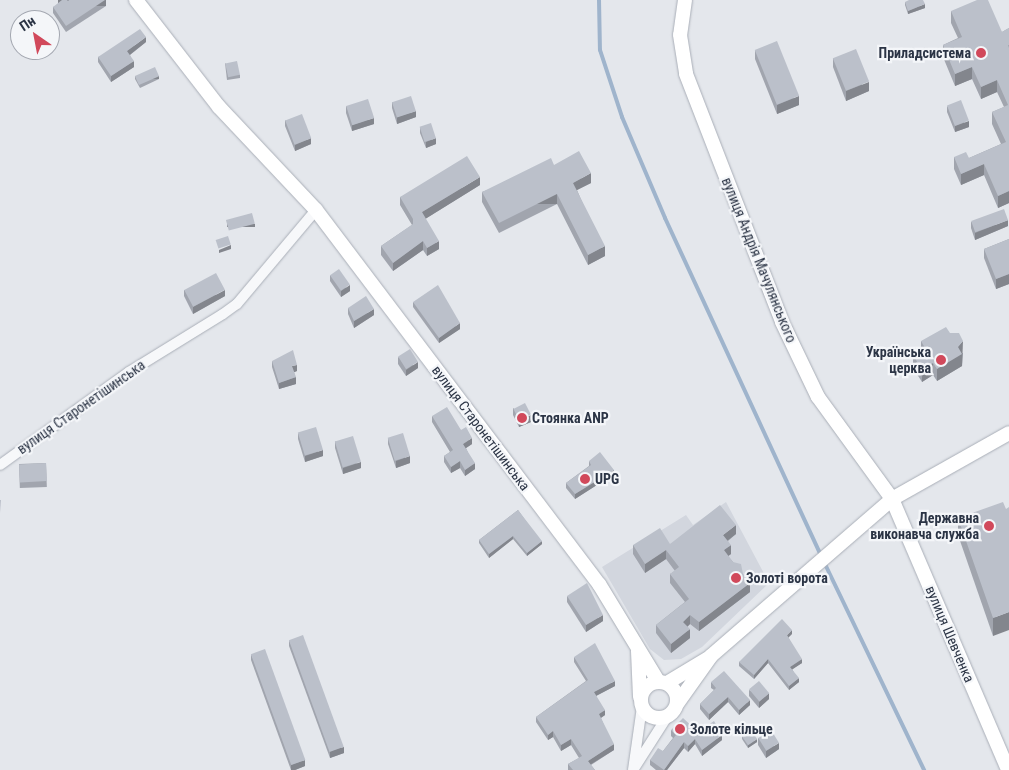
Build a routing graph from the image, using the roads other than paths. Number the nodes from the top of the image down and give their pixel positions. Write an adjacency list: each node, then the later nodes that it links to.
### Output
1 (136, 0): 3 (main road, вулиця Старонетішинська)
2 (685, 0): 6 (main road, вулиця Андрія Мачулянського)
3 (316, 210): 5 (street, вулиця Старонетішинська); 7 (main road, вулиця Старонетішинська)
4 (1009, 433): 6 (main road)
5 (0, 465)
6 (892, 499): 8 (main road); 14 (main road, вулиця Шевченка)
7 (638, 650): 9 (main road, вулиця Старонетішинська); 10 (main road)
8 (712, 656): 9 (main road); 11 (main road)
9 (662, 682): 10 (main road); 11 (main road)
10 (641, 703): 12 (main road); 13 (street)
11 (677, 704): 12 (main road)
12 (667, 717): 13 (street)
13 (633, 770)
14 (1008, 770)

